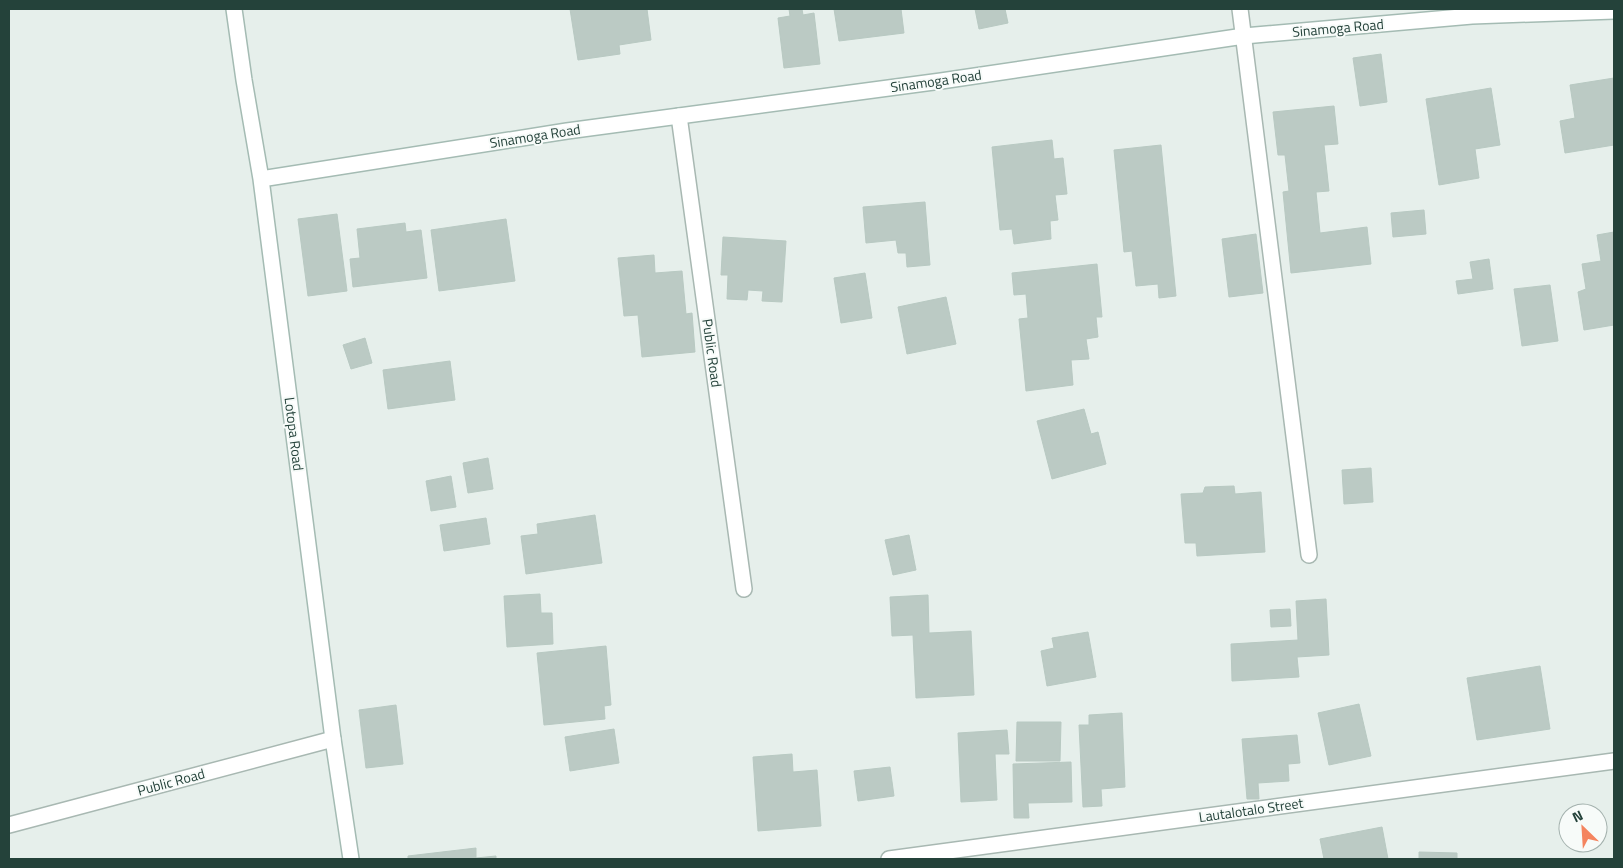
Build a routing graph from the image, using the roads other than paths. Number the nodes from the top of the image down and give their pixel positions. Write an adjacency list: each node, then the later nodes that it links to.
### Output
1 (234, 9): 6 (street, Lotopa Road)
2 (1240, 9): 4 (street)
3 (1614, 12): 4 (street, Sinamoga Road)
4 (1244, 36): 5 (street, Sinamoga Road); 7 (street)
5 (679, 116): 6 (street, Sinamoga Road); 8 (street, Public Road)
6 (261, 178): 9 (street, Lotopa Road)
7 (1309, 556)
8 (744, 589)
9 (333, 738): 11 (street, Public Road); 12 (street, Lotopa Road)
10 (1614, 761): 13 (street, Lautalotalo Street)
11 (9, 825)
12 (351, 859)
13 (889, 859)

